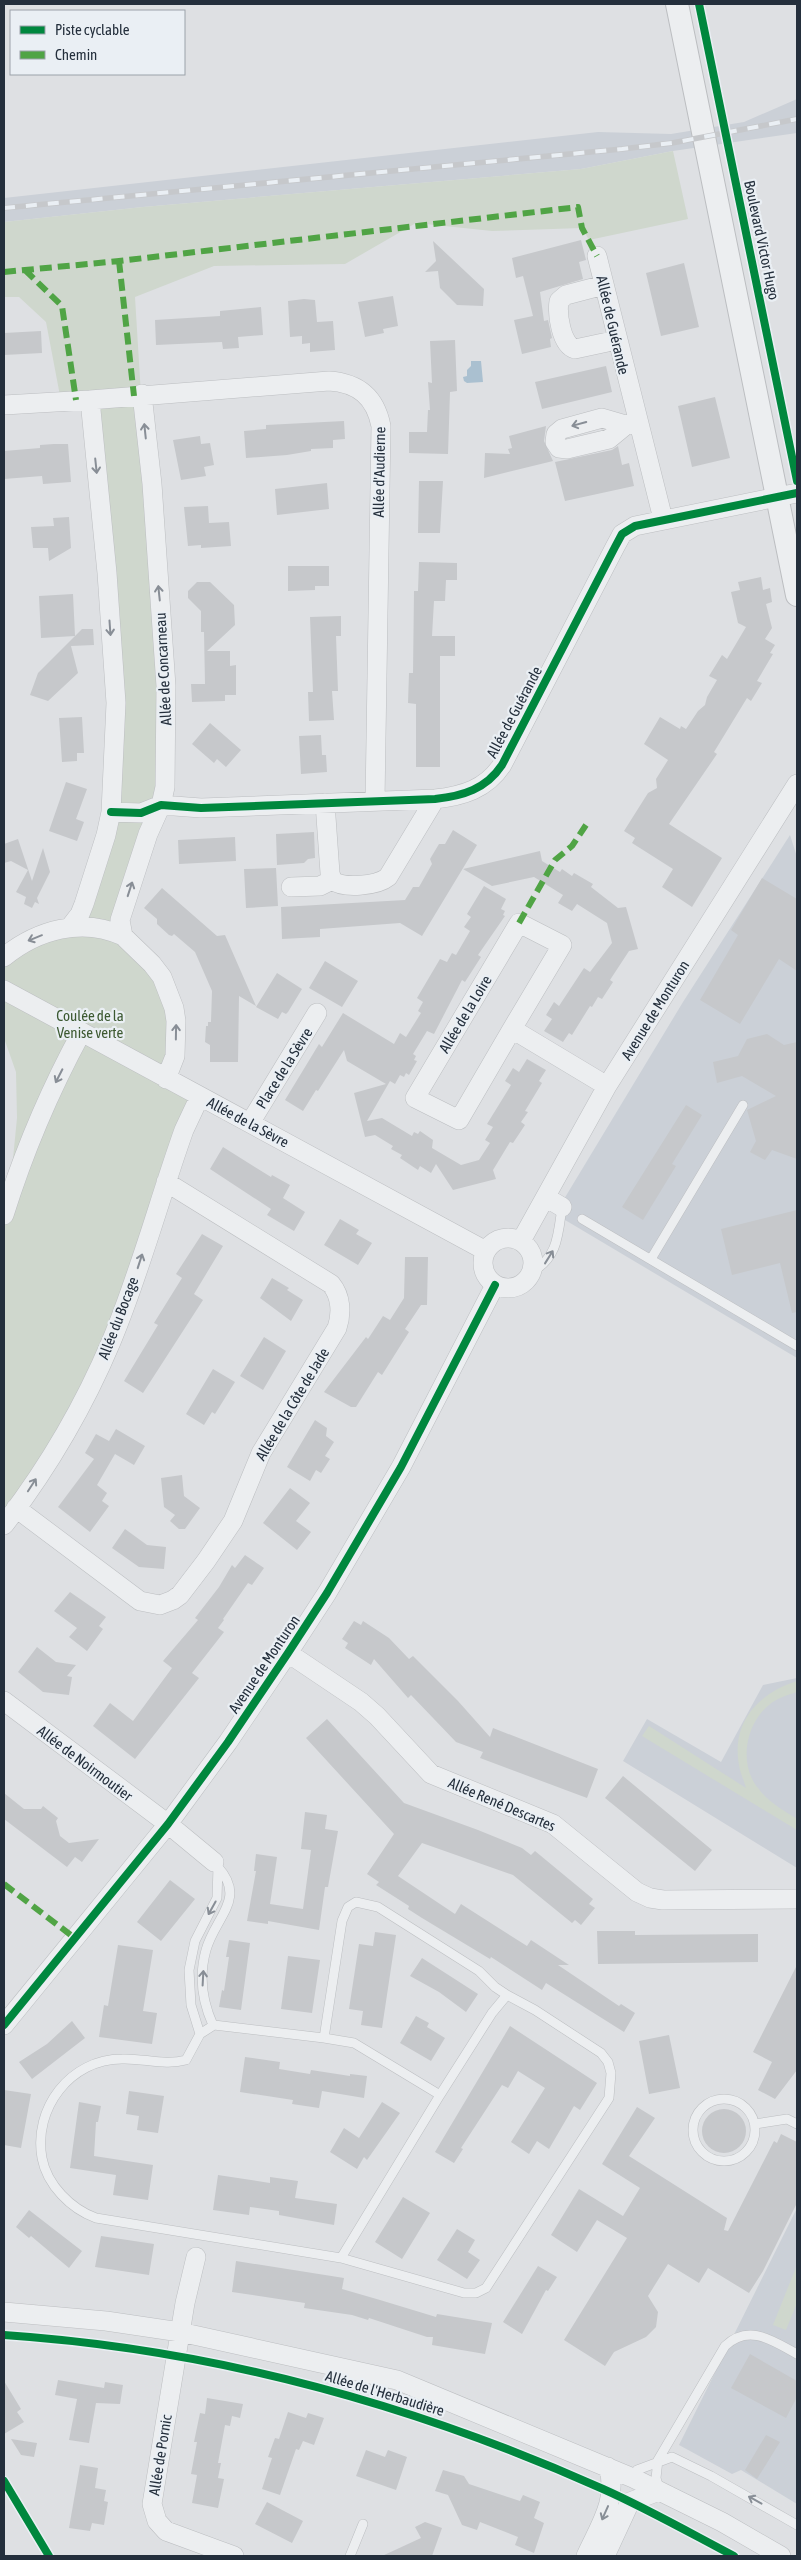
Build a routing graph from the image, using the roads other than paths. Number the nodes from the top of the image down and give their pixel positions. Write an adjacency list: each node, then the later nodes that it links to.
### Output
1 (677, 4): 8 (street)
2 (597, 256): 3 (street, Allée de Guérande)
3 (604, 285): 4 (street, Allée de Guérande); 4 (street)
4 (617, 340): 9 (street, Allée de Guérande)
5 (142, 394): 6 (street, Allée d'Audierne); 13 (street, Allée d'Audierne); 15 (street, Allée de Concarneau, one-way to 5)
6 (90, 400): 7 (street, Allée d'Audierne); 16 (street, one-way to 16)
7 (4, 404)
8 (787, 495): 9 (street, Allée de Guérande); 10 (street)
9 (663, 519): 12 (street, Allée de Guérande)
10 (797, 595)
11 (797, 784): 27 (street, Avenue de Monturon)
12 (435, 799): 13 (street, Allée de Guérande); 17 (street)
13 (375, 801): 14 (street, Allée de Guérande)
14 (325, 803): 15 (street, Allée de Guérande); 17 (street)
15 (161, 805): 16 (street, Allée de Guérande); 20 (street, Allée de Concarneau, one-way to 15)
16 (111, 812): 19 (street)
17 (332, 880): 18 (street)
18 (292, 887)
19 (70, 927): 20 (street); 21 (street, one-way to 21)
20 (123, 936): 26 (street, one-way to 20)
21 (4, 957)
22 (5, 992): 25 (street, Allée de la Sèvre)
23 (317, 1013): 30 (street, Place de la Sèvre)
24 (512, 1030): 24 (street, Allée de la Loire); 27 (street)
25 (81, 1033): 26 (street, Allée de la Sèvre); 33 (street, one-way to 33)
26 (166, 1078): 28 (street, Allée de la Sèvre)
27 (607, 1086): 32 (street, Avenue de Monturon)
28 (200, 1096): 30 (street, Allée de la Sèvre); 31 (street, Allée du Bocage)
29 (743, 1105): 37 (lane)
30 (250, 1123): 36 (street, Allée de la Sèvre)
31 (166, 1182): 41 (street, Allée du Bocage, one-way to 31); 41 (street, Allée de la Côte de Jade)
32 (554, 1202): 35 (street, Avenue de Monturon); 38 (lane, one-way to 32)
33 (5, 1206)
34 (582, 1219): 37 (lane)
35 (521, 1242): 36 (street); 38 (street)
36 (486, 1251): 39 (street)
37 (651, 1259): 40 (lane)
38 (532, 1272): 39 (street)
39 (495, 1285): 43 (street, Avenue de Monturon)
40 (797, 1346)
41 (16, 1508): 42 (street, Allée du Bocage)
42 (4, 1525)
43 (288, 1653): 45 (street, Avenue de Monturon); 47 (street, Allée René Descartes)
44 (4, 1701): 45 (street, Allée de Noirmoutier)
45 (168, 1824): 46 (street, Allée de Noirmoutier); 49 (street, Avenue de Monturon)
46 (216, 1865): 50 (lane, one-way to 46); 51 (lane, one-way to 51)
47 (797, 1899)
48 (507, 1995): 52 (lane); 53 (lane); 57 (lane)
49 (6, 2017)
50 (213, 2025): 51 (lane); 52 (lane)
51 (200, 2034): 56 (lane)
52 (324, 2038): 53 (lane)
53 (440, 2095): 57 (lane)
54 (754, 2124): 54 (lane); 55 (lane)
55 (797, 2124)
56 (198, 2247): 57 (lane); 59 (street, Allée de Pornic)
57 (341, 2258)
58 (4, 2312): 59 (street, Allée de l'Herbaudière)
59 (180, 2332): 62 (street, Allée de l'Herbaudière); 67 (street, Allée de Pornic)
60 (797, 2354): 61 (lane)
61 (658, 2460): 63 (lane); 64 (lane); 66 (lane, one-way to 61)
62 (608, 2467): 63 (street, Allée de l'Herbaudière); 69 (street, one-way to 69)
63 (633, 2478): 64 (street, Allée de l'Herbaudière)
64 (659, 2490): 70 (street); 71 (street, Allée de l'Herbaudière)
65 (363, 2524): 68 (lane)
66 (797, 2525)
67 (234, 2556)
68 (350, 2556)
69 (586, 2556)
70 (605, 2556)
71 (781, 2556)

